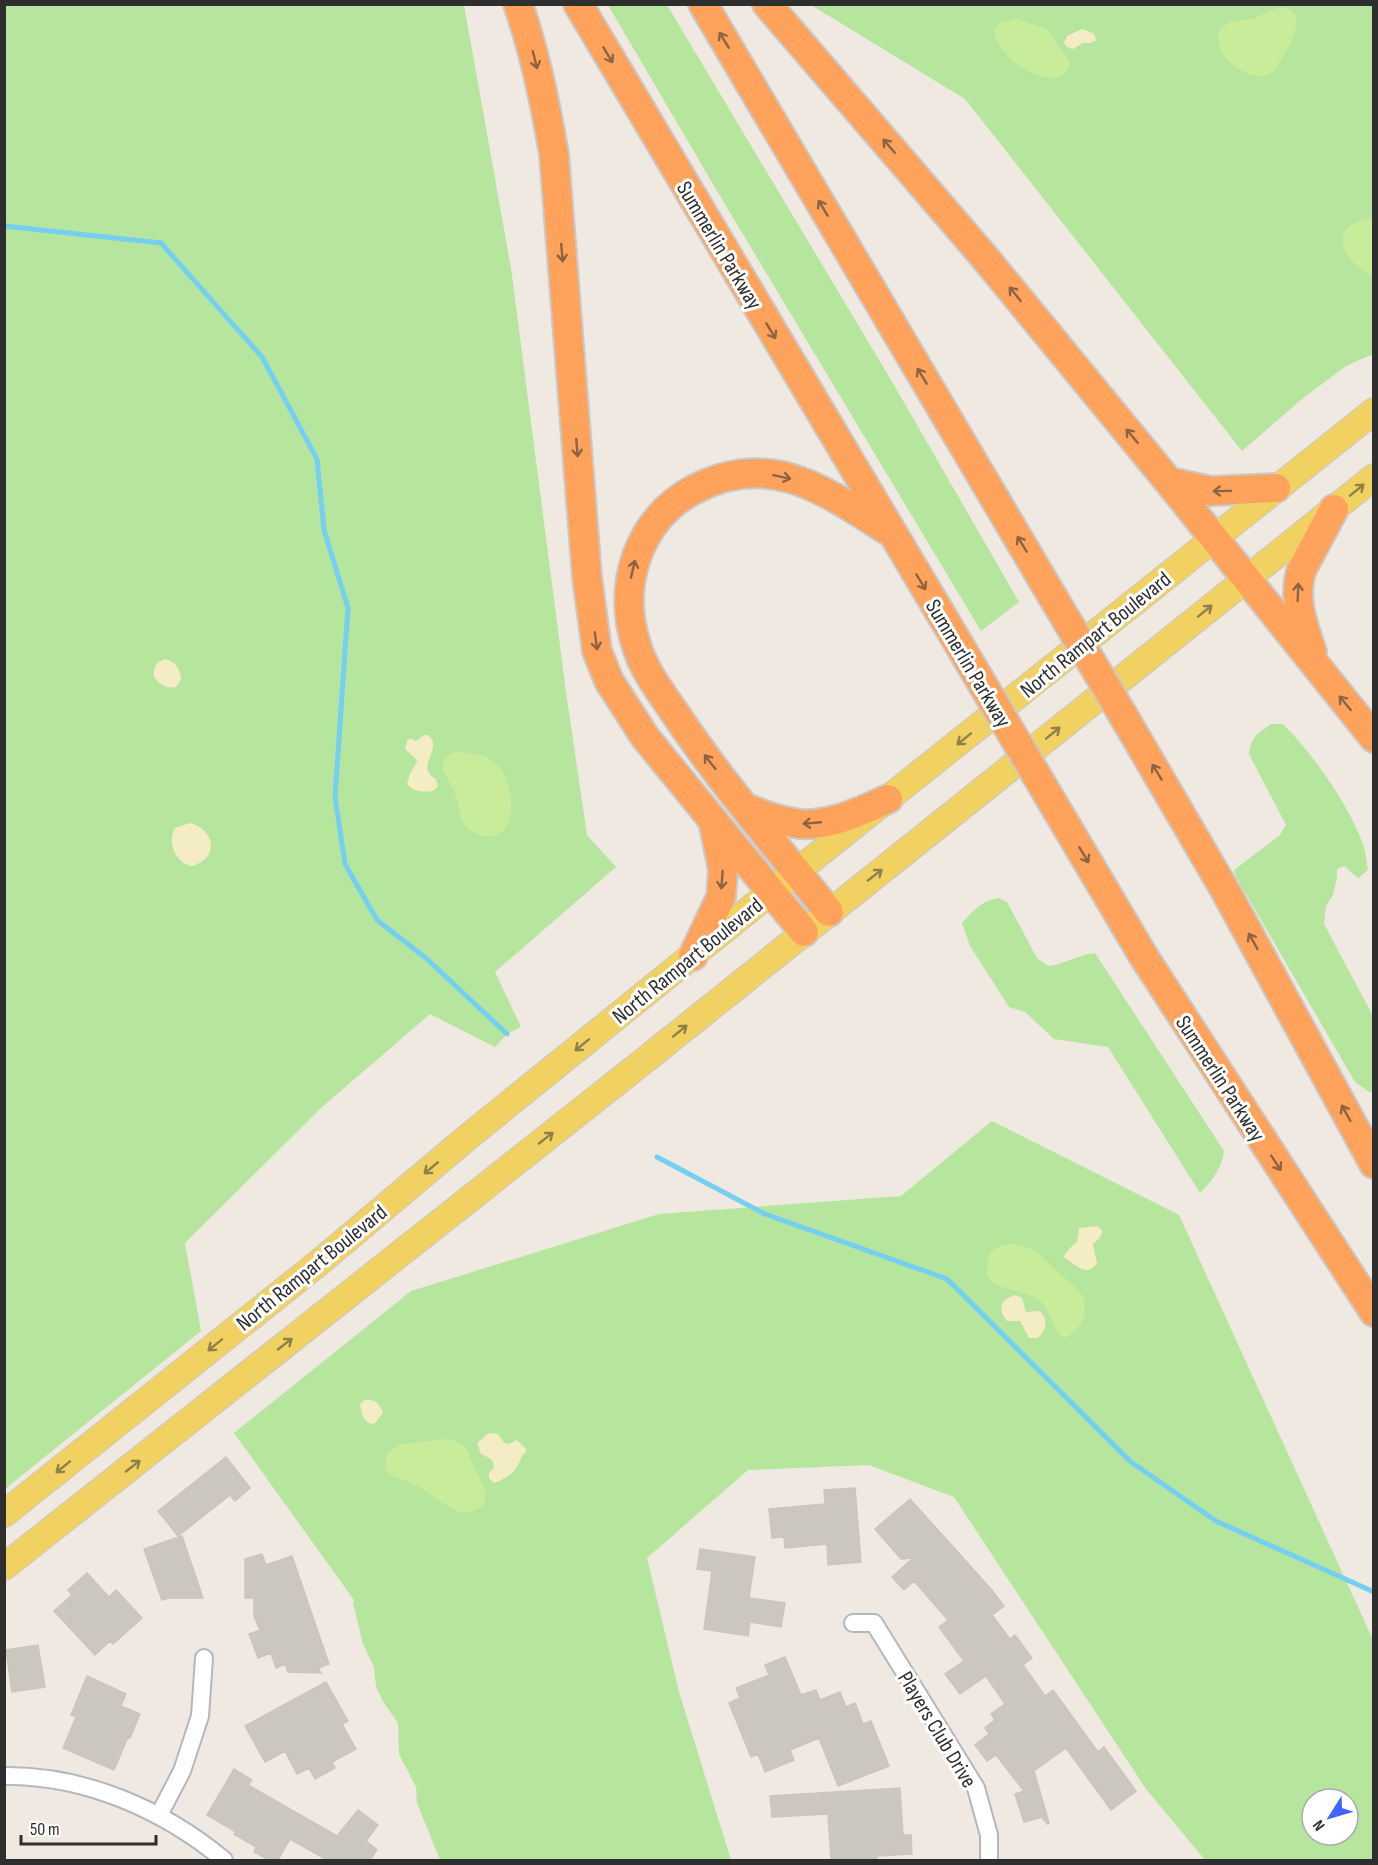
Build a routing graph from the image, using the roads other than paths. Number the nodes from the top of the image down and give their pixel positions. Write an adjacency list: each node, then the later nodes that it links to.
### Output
1 (518, 4): 17 (highway, one-way to 17)
2 (578, 4): 10 (highway, Summerlin Parkway, one-way to 10)
3 (703, 4): 23 (highway, one-way to 3, bridge)
4 (767, 4): 7 (highway, one-way to 4)
5 (1374, 411): 8 (main road, North Rampart Boulevard)
6 (1374, 477): 9 (main road, North Rampart Boulevard, one-way to 6)
7 (1169, 482): 8 (highway, one-way to 7); 11 (highway)
8 (1276, 488): 11 (main road, North Rampart Boulevard)
9 (1334, 508): 12 (main road, North Rampart Boulevard); 13 (highway, one-way to 9)
10 (890, 532): 16 (highway, one-way to 10); 24 (highway, Summerlin Parkway, one-way to 24, bridge)
11 (1214, 539): 12 (highway); 15 (main road, North Rampart Boulevard, one-way to 15)
12 (1245, 579): 13 (highway); 20 (main road, North Rampart Boulevard, one-way to 12)
13 (1317, 668): 14 (highway, one-way to 13)
14 (1374, 738)
15 (888, 800): 16 (highway, one-way to 16); 18 (main road, North Rampart Boulevard)
16 (746, 808): 18 (highway)
17 (713, 823): 19 (highway); 22 (highway, one-way to 22)
18 (797, 872): 19 (main road, North Rampart Boulevard); 20 (highway)
19 (771, 892): 21 (highway); 22 (main road, North Rampart Boulevard)
20 (829, 912): 21 (main road, North Rampart Boulevard)
21 (804, 932): 26 (main road, North Rampart Boulevard, one-way to 21)
22 (693, 956): 25 (main road, North Rampart Boulevard, one-way to 25)
23 (1374, 1164)
24 (1374, 1312)
25 (4, 1514)
26 (4, 1567)
27 (853, 1623): 32 (street, Players Club Drive)
28 (204, 1658): 30 (street)
29 (4, 1776): 30 (street)
30 (159, 1815): 31 (street)
31 (224, 1860)
32 (989, 1860)

